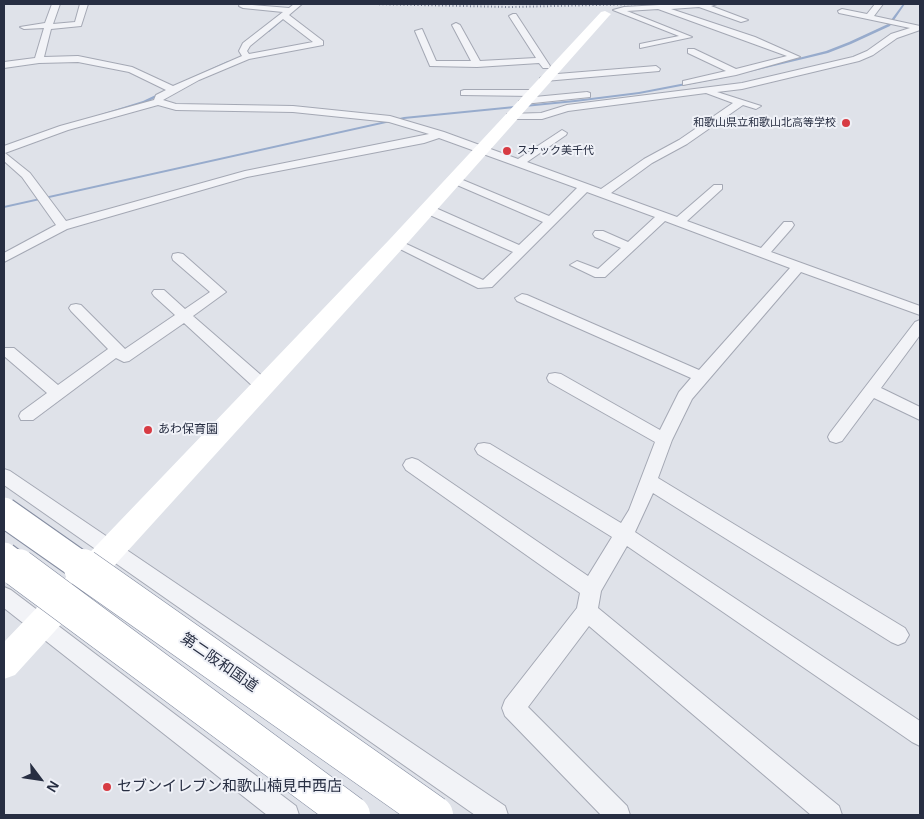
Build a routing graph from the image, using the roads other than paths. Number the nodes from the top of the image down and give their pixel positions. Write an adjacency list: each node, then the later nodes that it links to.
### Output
1 (56, 4): 16 (street)
2 (84, 4): 16 (street)
3 (298, 4): 11 (street)
4 (713, 4): 6 (street)
5 (879, 4): 13 (street)
6 (697, 5): 8 (street); 14 (street)
7 (244, 7): 11 (street)
8 (659, 7): 9 (street); 29 (street)
9 (611, 12): 20 (street); 27 (street)
10 (842, 12): 13 (street)
11 (286, 15): 22 (street); 22 (street)
12 (513, 16): 24 (street)
13 (869, 18): 19 (street)
14 (744, 20)
15 (456, 25): 25 (street)
16 (48, 26): 17 (street); 23 (street)
17 (24, 27)
18 (419, 31): 25 (street)
19 (920, 31): 32 (street)
20 (643, 46)
21 (691, 51): 29 (street)
22 (247, 57): 31 (street)
23 (39, 60): 26 (street); 31 (street)
24 (540, 60): 25 (street); 27 (street)
25 (477, 64)
26 (4, 65)
27 (555, 68): 30 (street)
28 (656, 69): 30 (street)
29 (736, 72): 36 (street)
30 (546, 78): 36 (street)
31 (171, 89): 34 (street)
32 (703, 91): 35 (street); 36 (street)
33 (464, 93): 36 (street)
34 (158, 102): 39 (street); 41 (street)
35 (741, 102): 37 (street); 47 (street)
36 (521, 105): 40 (street)
37 (756, 106)
38 (562, 133): 43 (street)
39 (440, 134): 40 (street); 53 (street)
40 (481, 149): 43 (street); 44 (street)
41 (4, 150)
42 (4, 156): 53 (street)
43 (519, 163): 45 (street)
44 (454, 180): 48 (street); 50 (street)
45 (585, 187): 47 (street); 50 (street)
46 (718, 187): 51 (street)
47 (603, 193): 49 (street)
48 (427, 209): 55 (street); 57 (street)
49 (664, 216): 51 (street); 56 (street)
50 (551, 220): 57 (street)
51 (678, 222): 58 (street)
52 (788, 225): 58 (street)
53 (63, 226): 60 (street)
54 (599, 234): 56 (street)
55 (396, 244): 57 (street); 73 (street)
56 (630, 247): 61 (street)
57 (521, 251)
58 (762, 254): 62 (street)
59 (178, 257): 67 (street)
60 (4, 258)
61 (577, 265)
62 (798, 267): 66 (street); 71 (street)
63 (159, 293): 67 (street)
64 (522, 298): 71 (street)
65 (76, 308): 69 (street)
66 (920, 311)
67 (184, 316): 69 (street); 73 (street)
68 (920, 325): 74 (street)
69 (117, 350): 75 (street)
70 (9, 352): 75 (street)
71 (700, 376): 79 (street)
72 (555, 378): 79 (street)
73 (263, 386): 86 (street)
74 (871, 390): 76 (street); 78 (street)
75 (58, 394): 77 (street)
76 (920, 414)
77 (27, 416)
78 (836, 437)
79 (664, 440): 83 (street)
80 (484, 449): 85 (street)
81 (412, 465): 88 (street)
82 (4, 476): 86 (street)
83 (650, 482): 85 (street); 92 (street)
84 (4, 512): 97 (highway, 第二阪和国道, bridge)
85 (625, 535): 88 (street); 94 (street)
86 (109, 550): 91 (street); 98 (street)
87 (4, 557): 96 (highway, bridge)
88 (591, 589): 90 (street)
89 (4, 596): 91 (street)
90 (587, 612): 99 (street); 100 (street)
91 (40, 624): 93 (street); 95 (street)
92 (898, 635)
93 (4, 664)
94 (920, 734)
95 (287, 815)
96 (351, 815)
97 (434, 815)
98 (496, 815)
99 (618, 815)
100 (830, 815)

